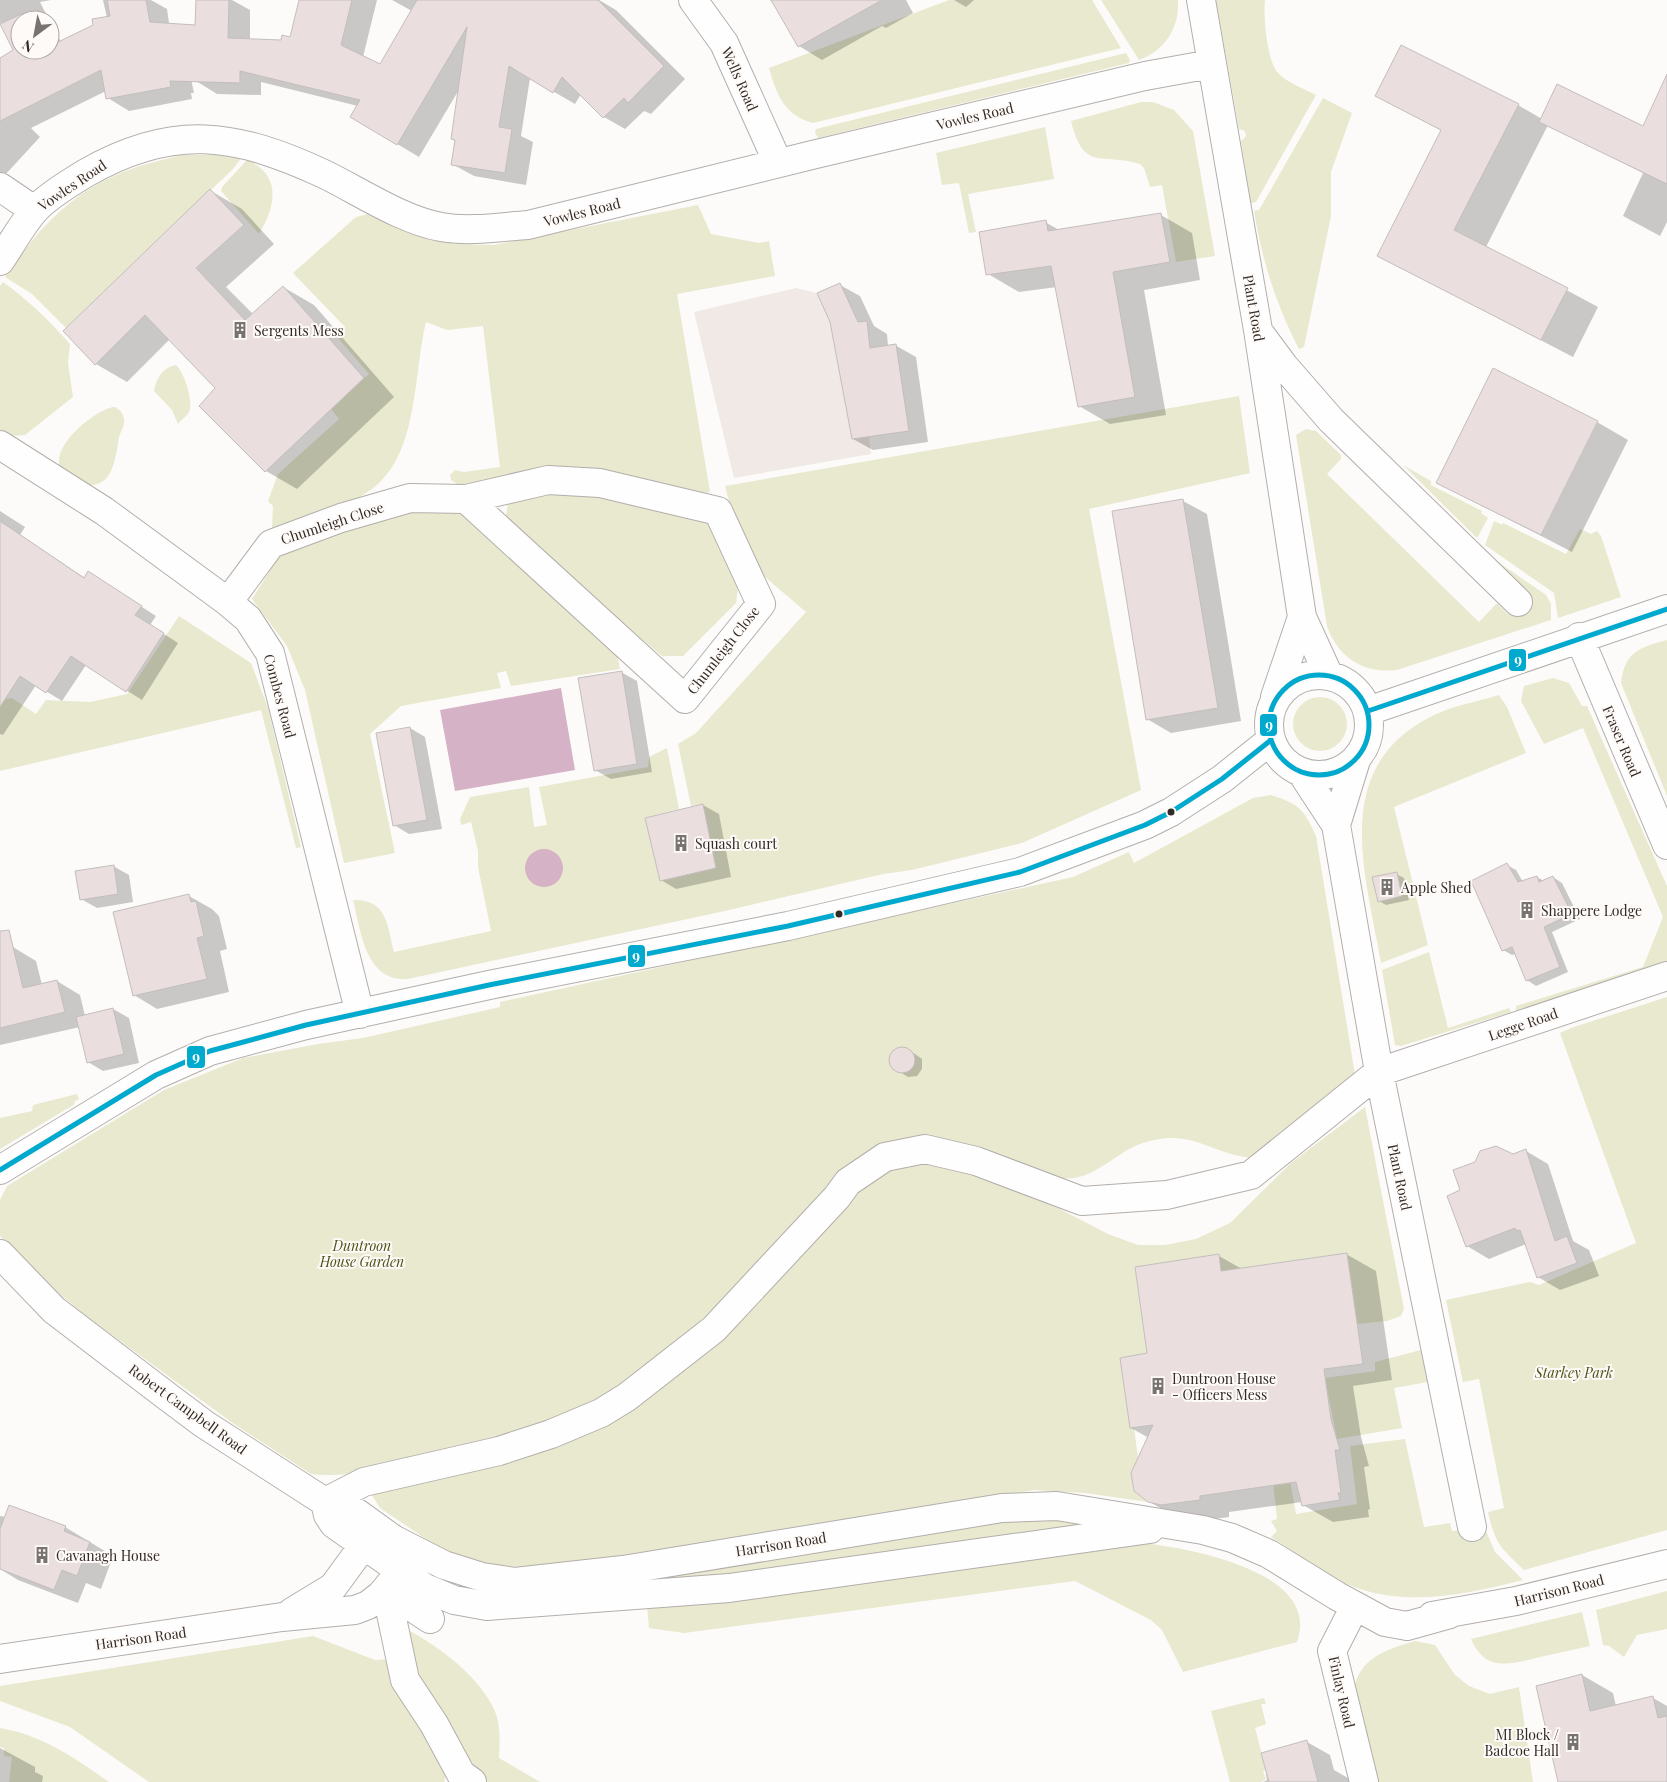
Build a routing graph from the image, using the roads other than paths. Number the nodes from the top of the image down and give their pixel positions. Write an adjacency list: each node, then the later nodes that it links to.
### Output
1 (693, 0): 4 (street, Wells Road)
2 (1201, 0): 3 (street, Plant Road)
3 (1211, 64): 4 (street, Vowles Road); 8 (street, Plant Road)
4 (778, 163): 6 (street, Vowles Road)
5 (0, 187): 6 (street)
6 (34, 210): 7 (street, Vowles Road)
7 (0, 261)
8 (1258, 330): 12 (street); 14 (street, Plant Road)
9 (0, 445): 11 (street, Combes Road)
10 (466, 499): 10 (street, Chumleigh Close); 11 (street, Chumleigh Close)
11 (228, 602): 25 (street, Combes Road)
12 (1518, 602)
13 (1667, 609): 15 (street)
14 (1302, 617): 16 (street, Plant Road); 17 (street, Plant Road)
15 (1578, 638): 18 (street); 23 (street, Fraser Road)
16 (1329, 676): 17 (street); 18 (street)
17 (1272, 706): 19 (street)
18 (1368, 711): 20 (street)
19 (1270, 740): 21 (street); 25 (street)
20 (1356, 760): 21 (street); 22 (street, Plant Road)
21 (1302, 773): 22 (street, Plant Road)
22 (1336, 825): 26 (street, Plant Road)
23 (1667, 845)
24 (1667, 976): 26 (street, Legge Road)
25 (360, 1014): 27 (street)
26 (1378, 1072): 31 (street); 33 (street, Plant Road)
27 (0, 1170)
28 (0, 1254): 30 (street, Robert Campbell Road)
29 (0, 1282): 30 (street, Robert Campbell Road)
30 (54, 1310): 31 (street, Robert Campbell Road)
31 (325, 1502): 34 (street, Robert Campbell Road); 35 (street)
32 (1176, 1526): 34 (street, Harrison Road); 37 (street, Harrison Road); 38 (street, Harrison Road)
33 (1472, 1526)
34 (393, 1539): 35 (street); 37 (street)
35 (363, 1546): 37 (street, Harrison Road); 39 (street, Harrison Road)
36 (1667, 1564): 38 (street, Harrison Road)
37 (393, 1581): 39 (street, Harrison Road); 40 (street); 42 (street)
38 (1355, 1606): 43 (street, Finlay Road)
39 (282, 1617): 41 (street, Harrison Road)
40 (430, 1619)
41 (0, 1659)
42 (472, 1782)
43 (1364, 1782)

